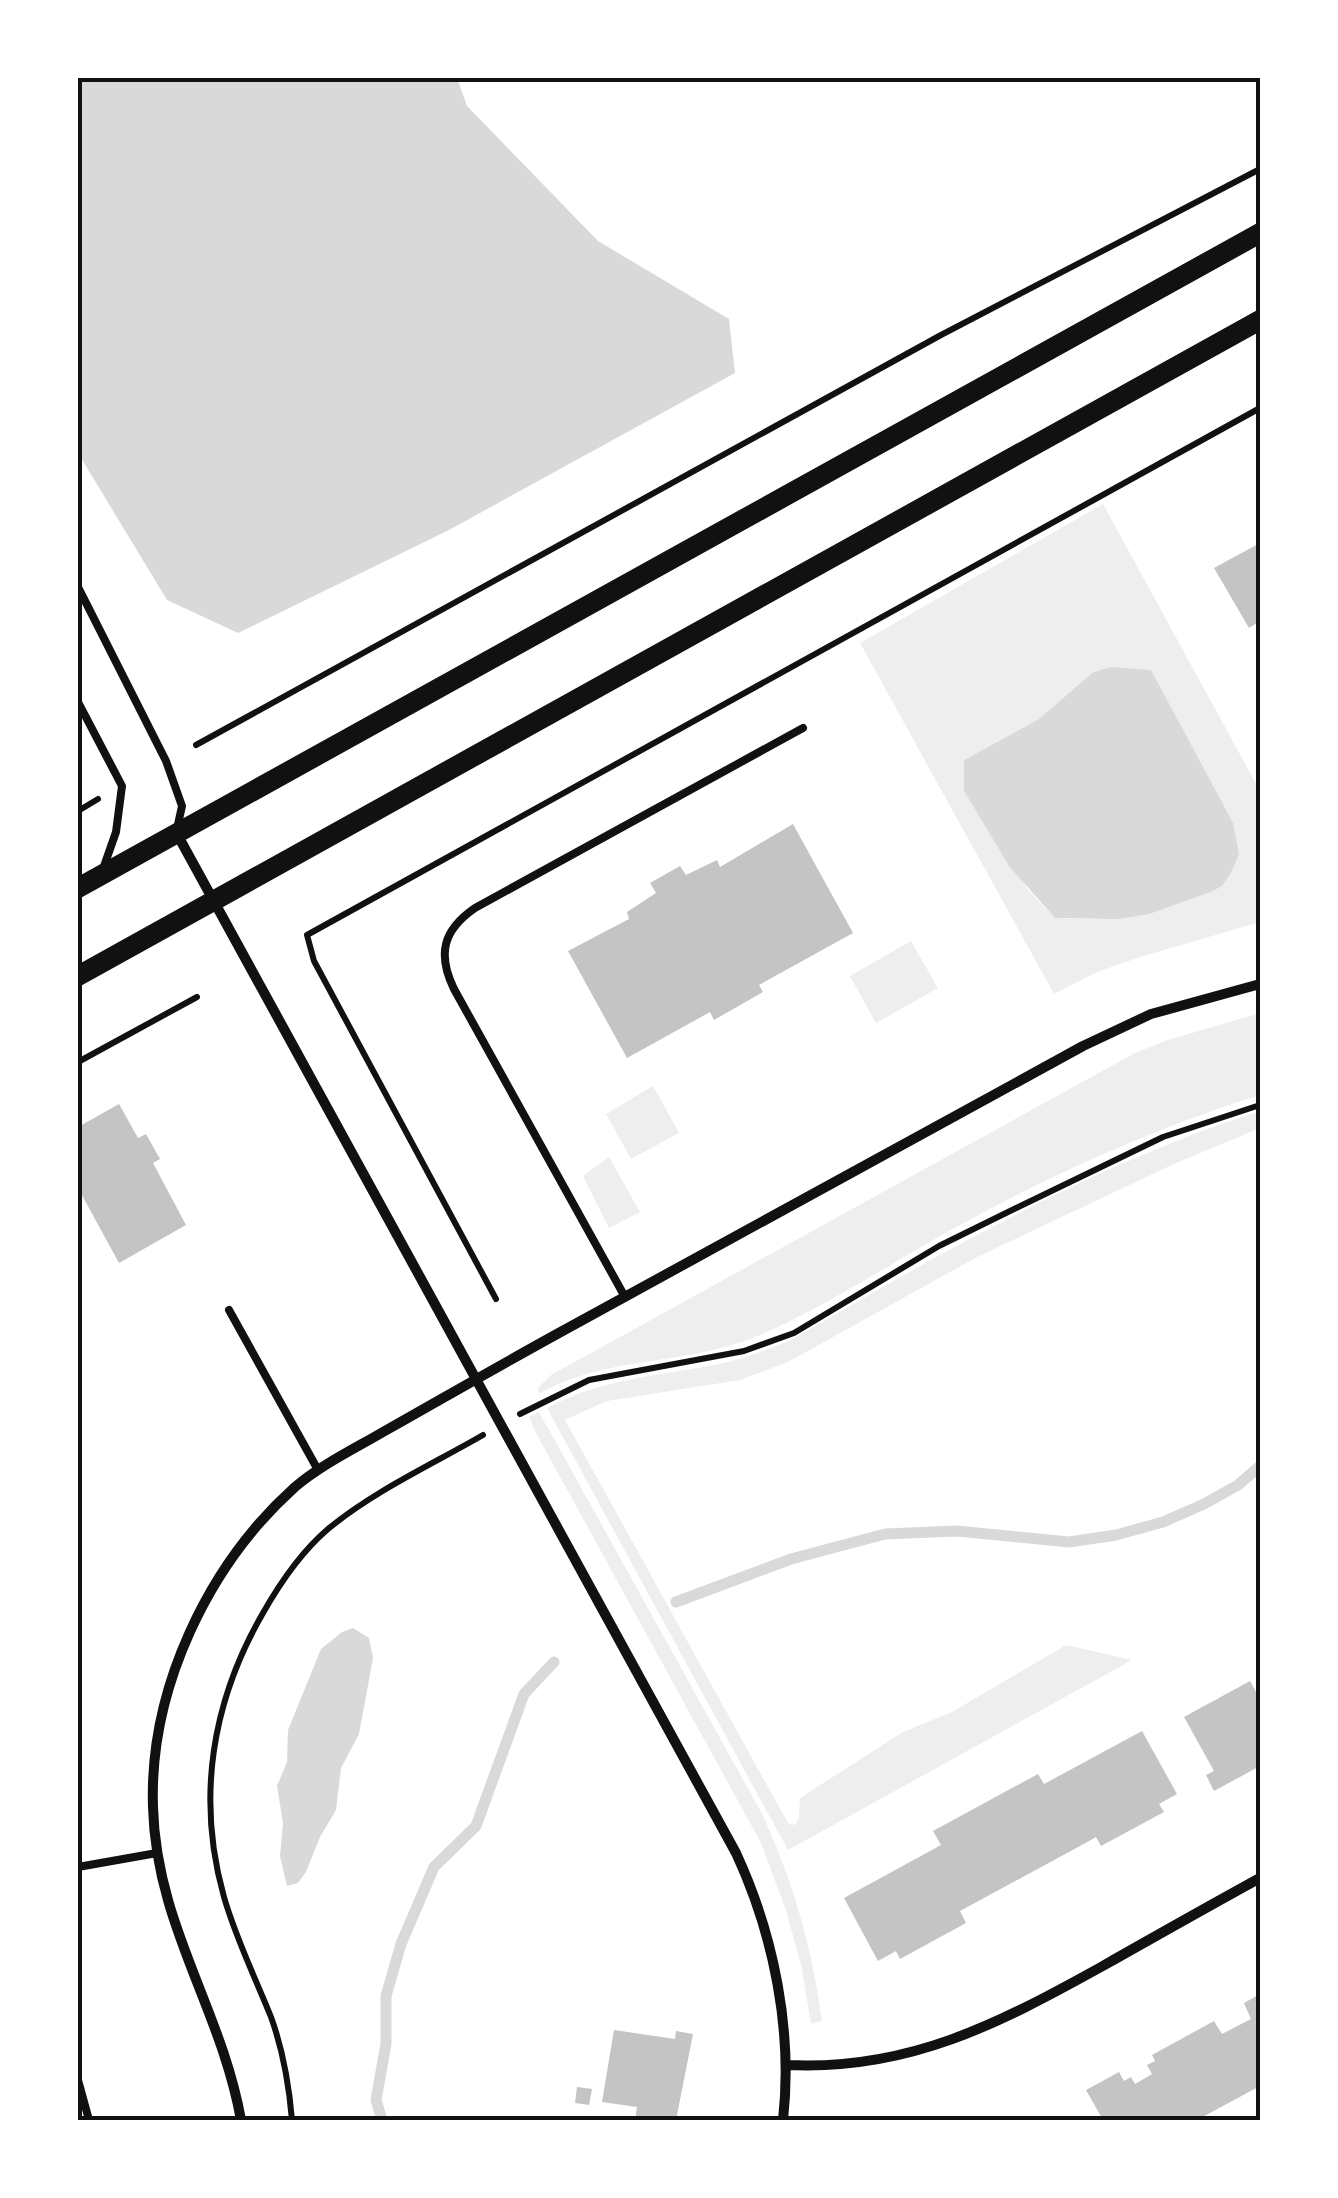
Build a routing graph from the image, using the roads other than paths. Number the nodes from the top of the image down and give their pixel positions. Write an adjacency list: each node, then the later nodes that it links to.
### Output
1 (1260, 234): 6 (main road)
2 (1260, 320): 9 (main road)
3 (78, 587): 6 (lane)
4 (78, 702): 7 (lane)
5 (802, 728): 12 (lane)
6 (176, 833): 7 (main road); 9 (street)
7 (101, 875): 8 (main road)
8 (78, 888)
9 (215, 902): 10 (main road); 14 (street)
10 (78, 976)
11 (1260, 984): 12 (street)
12 (625, 1297): 14 (street)
13 (230, 1310): 15 (lane)
14 (474, 1380): 15 (street); 19 (street)
15 (318, 1470): 16 (street)
16 (157, 1853): 17 (lane); 22 (street)
17 (78, 1867)
18 (1260, 1878): 19 (street)
19 (787, 2065): 23 (street)
20 (78, 2080): 21 (lane)
21 (89, 2120)
22 (240, 2120)
23 (783, 2120)

